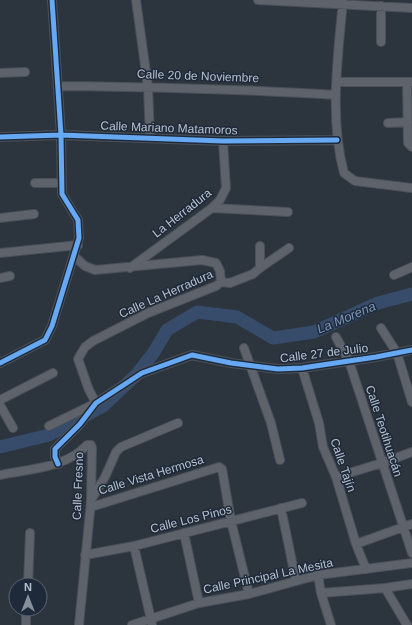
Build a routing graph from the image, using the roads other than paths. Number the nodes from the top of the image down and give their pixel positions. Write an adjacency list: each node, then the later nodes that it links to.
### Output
1 (52, 0): 12 (street)
2 (136, 0): 13 (street)
3 (258, 0): 4 (street)
4 (343, 2): 5 (street); 10 (street)
5 (381, 6): 6 (street); 7 (street)
6 (412, 8)
7 (381, 42)
8 (25, 72): 9 (street)
9 (0, 73)
10 (337, 82): 11 (street); 14 (street)
11 (409, 82): 15 (street)
12 (58, 86): 13 (street, Calle 20 de Noviembre); 17 (street)
13 (148, 87): 14 (street, Calle 20 de Noviembre); 19 (street)
14 (336, 95): 20 (street)
15 (408, 122): 16 (street); 22 (street)
16 (388, 123)
17 (61, 135): 18 (street, Calle Mariano Matamoros); 19 (street, Calle Mariano Matamoros); 24 (street)
18 (0, 136)
19 (150, 138): 21 (street, Calle Mariano Matamoros)
20 (337, 140): 21 (street, Calle Mariano Matamoros); 25 (street)
21 (223, 141): 26 (street, La Herradura)
22 (412, 147)
23 (35, 183): 24 (street)
24 (62, 183): 30 (street)
25 (412, 188)
26 (212, 208): 27 (street); 36 (street, La Herradura)
27 (288, 212)
28 (34, 214): 29 (street)
29 (0, 218)
30 (78, 245): 33 (street); 34 (street)
31 (260, 246): 37 (street)
32 (289, 248): 37 (street, Calle La Herradura)
33 (0, 253)
34 (74, 256): 36 (street); 48 (street)
35 (412, 267): 38 (street)
36 (130, 268): 41 (street)
37 (260, 268): 41 (street, Calle La Herradura)
38 (394, 275)
39 (10, 276): 40 (street)
40 (0, 278)
41 (222, 282): 54 (street, Calle La Herradura)
42 (381, 328): 46 (street)
43 (336, 337): 47 (street, Calle Teotihuacán)
44 (244, 348): 49 (street)
45 (412, 350): 46 (street, Calle 27 de Julio)
46 (397, 353): 47 (street, Calle 27 de Julio); 53 (street)
47 (349, 361): 50 (street, Calle 27 de Julio); 61 (street, Calle Teotihuacán)
48 (0, 363)
49 (250, 365): 50 (street, Calle 27 de Julio); 54 (street, Calle 27 de Julio); 60 (street)
50 (302, 368): 64 (street, Calle Tajín)
51 (53, 373): 52 (street)
52 (0, 400)
53 (412, 402)
54 (96, 403): 57 (street); 62 (street)
55 (0, 406): 58 (street)
56 (178, 423): 66 (street)
57 (49, 426)
58 (13, 428)
59 (412, 452): 61 (street)
60 (280, 460)
61 (382, 463): 64 (street); 70 (street, Calle Teotihuacán)
62 (58, 464): 63 (street, Calle Fresno); 66 (street, Calle Fresno)
63 (0, 475)
64 (336, 477): 73 (street, Calle Tajín)
65 (302, 503): 67 (street, Calle Los Pinos)
66 (91, 504): 68 (street, Calle Vista Hermosa); 76 (street, Calle Fresno)
67 (281, 508): 68 (street, Calle Los Pinos); 81 (street)
68 (231, 521): 72 (street, Calle Los Pinos); 85 (street)
69 (412, 524): 70 (street)
70 (403, 527): 73 (street); 75 (street, Calle Teotihuacán)
71 (30, 533): 80 (street)
72 (184, 533): 74 (street, Calle Los Pinos); 86 (street)
73 (356, 544): 78 (street, Calle Tajín)
74 (134, 546): 76 (street, Calle Los Pinos); 87 (street)
75 (412, 553)
76 (85, 555): 88 (street, Calle Fresno)
77 (412, 563): 78 (street, Calle Principal La Mesita)
78 (366, 569): 79 (street, Calle Principal La Mesita)
79 (318, 575): 81 (street, Calle Principal La Mesita); 84 (street)
80 (28, 577)
81 (296, 581): 85 (street, Calle Principal La Mesita)
82 (412, 584): 83 (street)
83 (385, 588): 84 (street); 91 (street)
84 (321, 593): 90 (street)
85 (249, 594): 86 (street, Calle Principal La Mesita)
86 (199, 603): 87 (street, Calle Principal La Mesita)
87 (152, 622): 89 (street, Calle Principal La Mesita)
88 (79, 625)
89 (132, 625)
90 (331, 625)
91 (407, 625)

